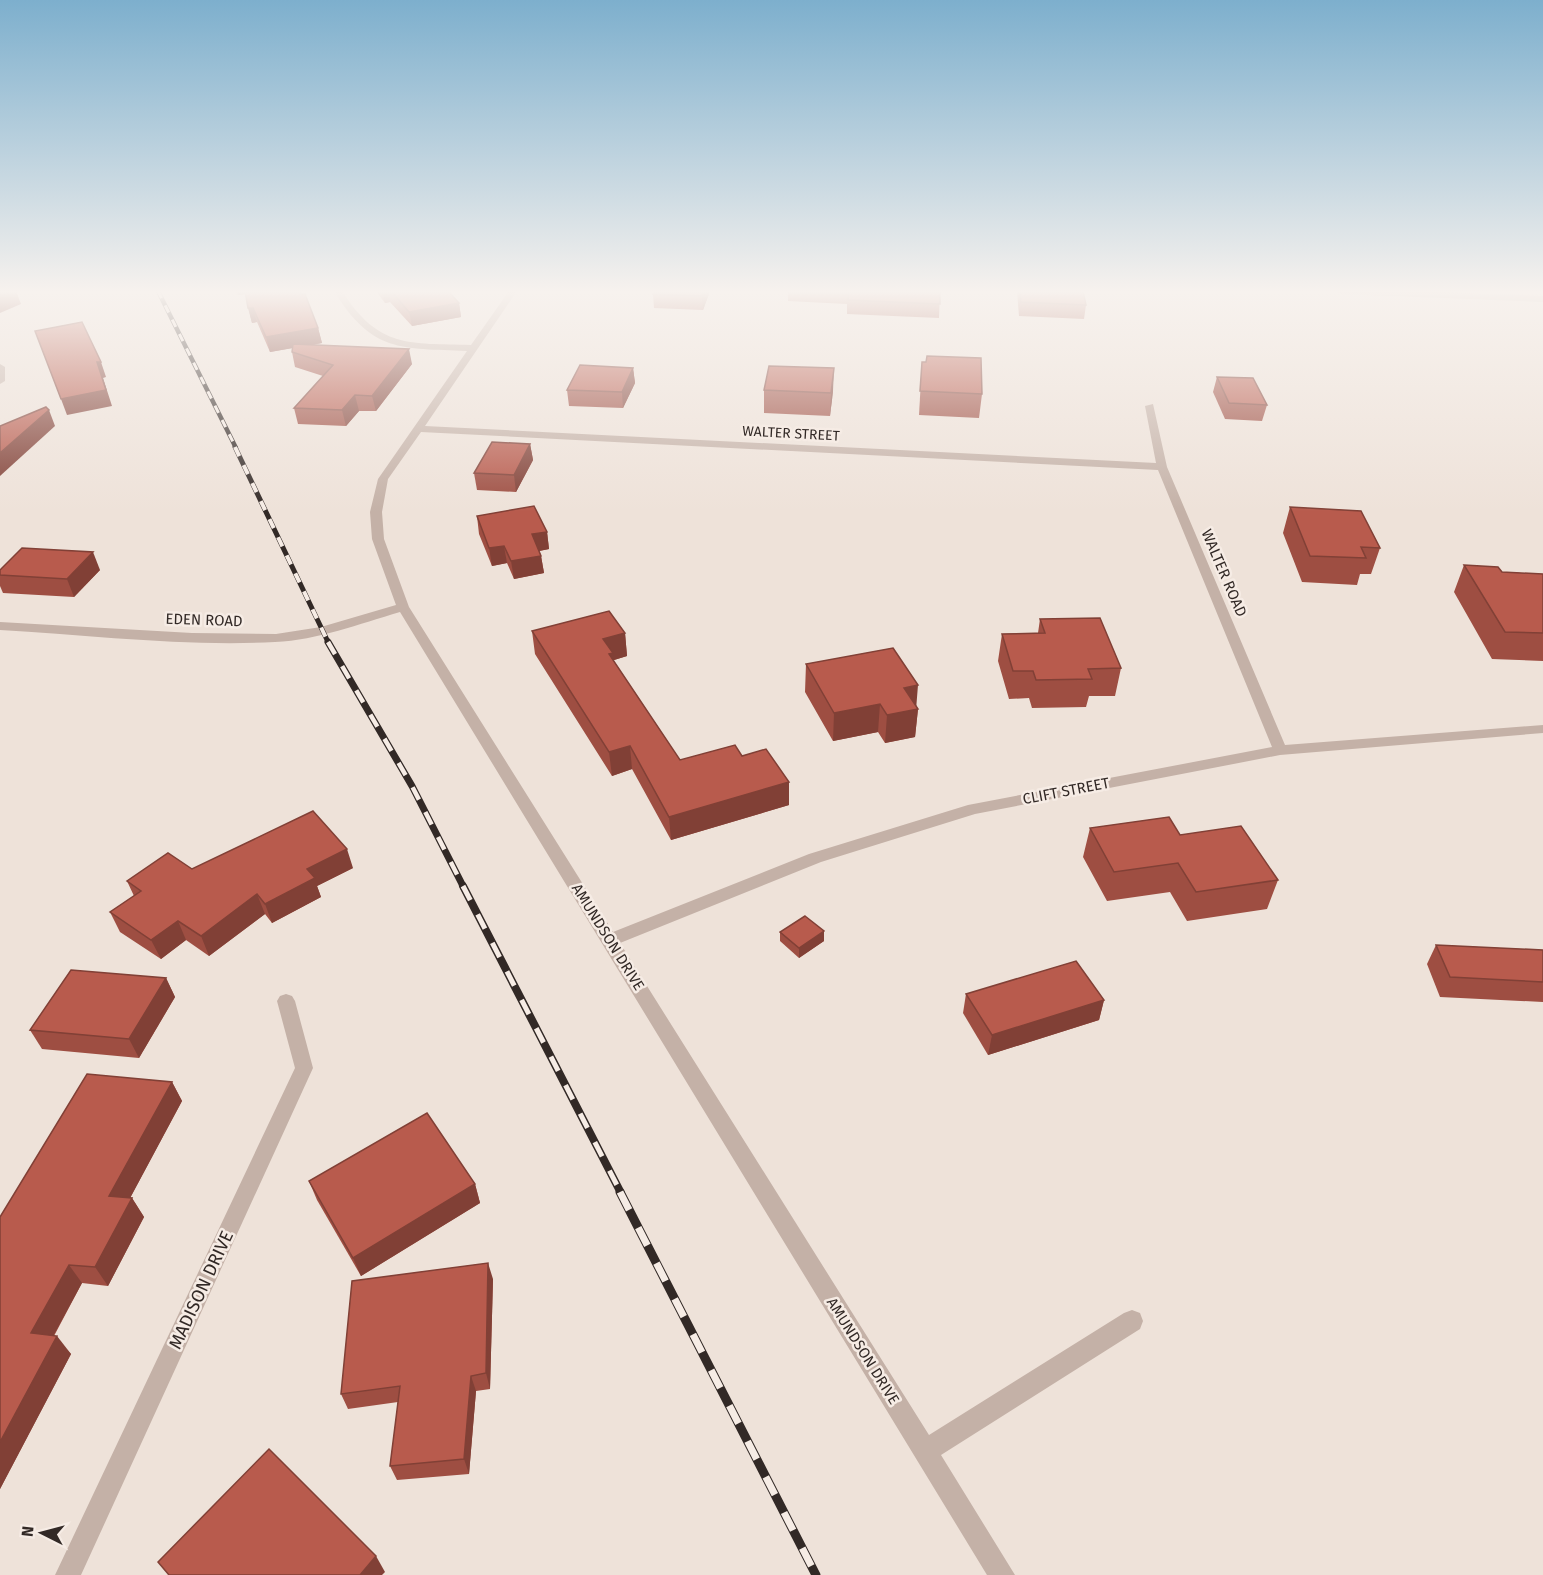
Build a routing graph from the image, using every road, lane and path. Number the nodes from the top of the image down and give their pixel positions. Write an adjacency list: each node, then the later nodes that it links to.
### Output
1 (463, 364): 5 (street, AMUNDSON DRIVE)
2 (0, 366): 3 (street)
3 (0, 381)
4 (1150, 406): 6 (street, WALTER ROAD)
5 (419, 429): 6 (street, WALTER STREET); 7 (street, AMUNDSON DRIVE)
6 (1162, 467): 10 (street, WALTER ROAD)
7 (403, 607): 8 (street, EDEN ROAD); 11 (street, AMUNDSON DRIVE)
8 (0, 626)
9 (1543, 729): 10 (street, CLIFT STREET)
10 (1280, 750): 11 (street, CLIFT STREET)
11 (610, 940): 14 (street, AMUNDSON DRIVE)
12 (286, 1001): 15 (street, MADISON DRIVE)
13 (1132, 1321): 14 (street)
14 (925, 1451): 16 (street, AMUNDSON DRIVE)
15 (68, 1575)
16 (1002, 1575)

